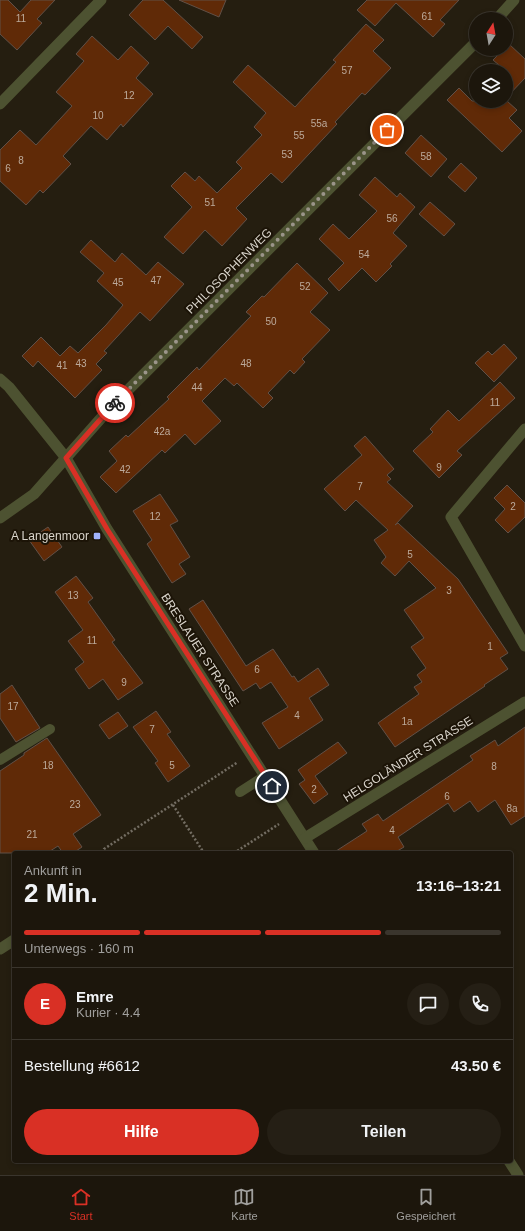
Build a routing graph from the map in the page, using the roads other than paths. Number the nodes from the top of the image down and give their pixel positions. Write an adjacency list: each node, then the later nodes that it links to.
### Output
1 (101, 0): 5 (street)
2 (514, 0): 3 (street)
3 (503, 12)
4 (469, 49): 8 (street, PHILOSOPHENWEG)
5 (0, 104)
6 (0, 379): 8 (street, BRESLAUER STRASSE)
7 (525, 429): 10 (street)
8 (66, 458): 9 (street, PHILOSOPHENWEG); 14 (street, BRESLAUER STRASSE)
9 (0, 518)
10 (525, 646)
11 (525, 702): 16 (street, HELGOLÄNDER STRASSE)
12 (50, 729): 13 (lane)
13 (0, 760)
14 (265, 776): 15 (lane); 16 (street, BRESLAUER STRASSE)
15 (240, 792)
16 (305, 838): 17 (street, BRESLAUER STRASSE)
17 (313, 851)
18 (12, 941): 19 (street)
19 (0, 949)
20 (510, 1163): 21 (street)
21 (518, 1175)

